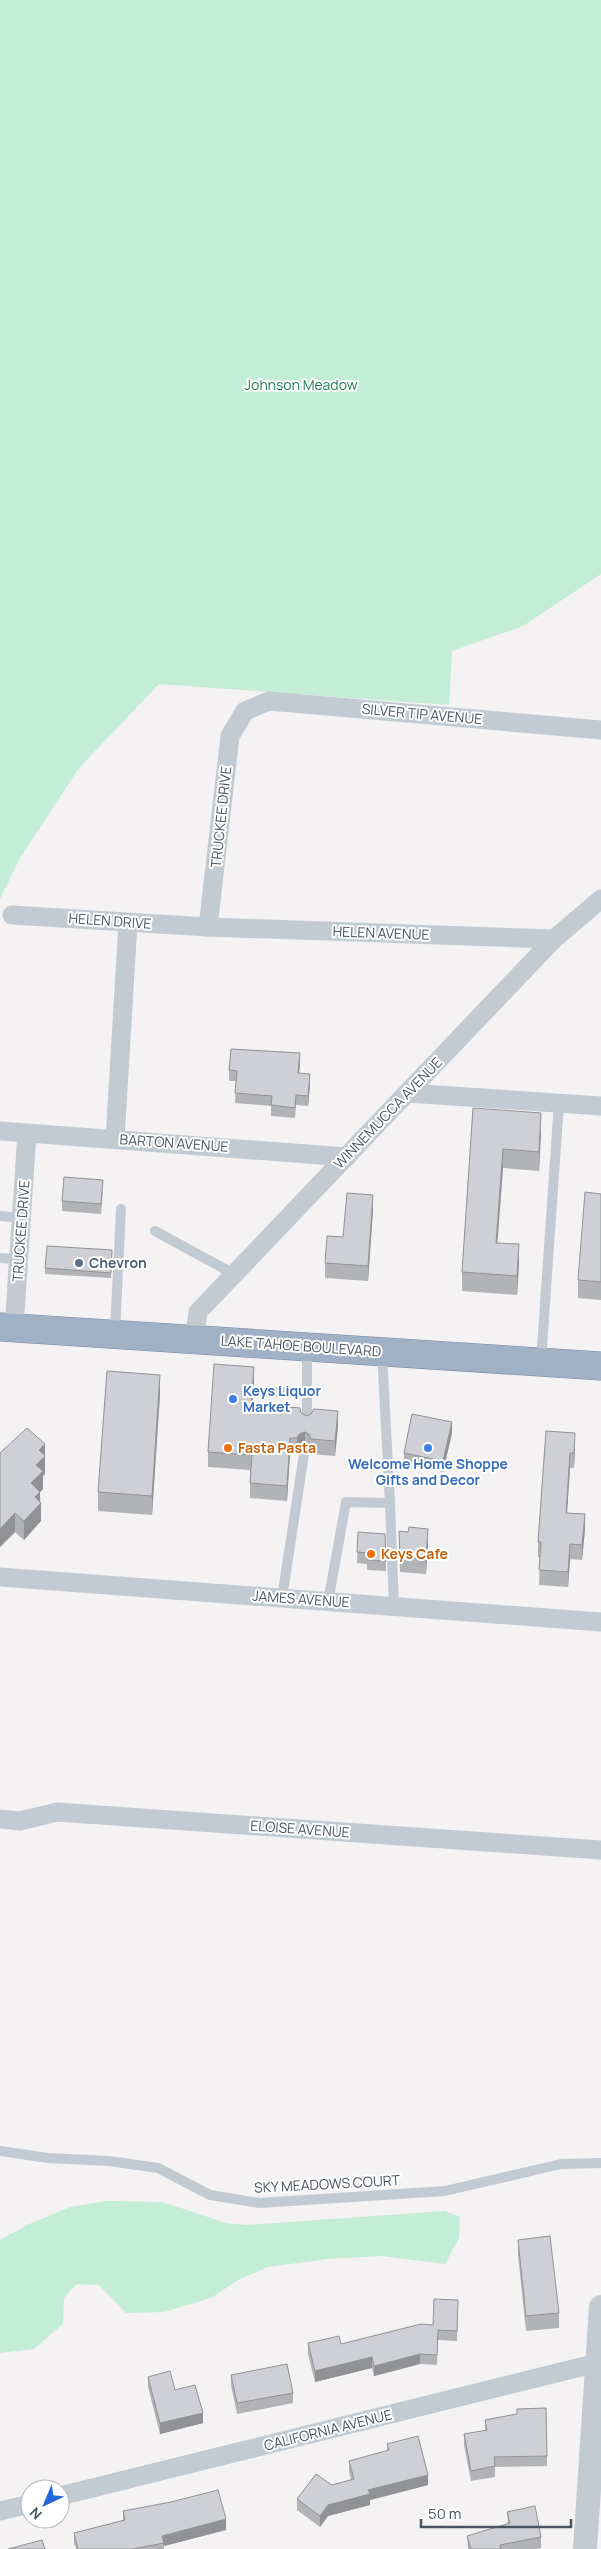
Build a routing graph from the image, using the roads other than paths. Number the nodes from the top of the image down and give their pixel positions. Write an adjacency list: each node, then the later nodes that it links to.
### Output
1 (245, 711): 2 (street, SILVER TIP AVENUE); 6 (street, TRUCKEE DRIVE)
2 (601, 730)
3 (601, 899): 7 (street, WINNEMUCCA AVENUE)
4 (12, 915): 5 (street, HELEN DRIVE)
5 (128, 923): 6 (street, HELEN DRIVE); 13 (street)
6 (208, 927): 7 (street, HELEN AVENUE)
7 (554, 939): 8 (street, WINNEMUCCA AVENUE)
8 (408, 1093): 9 (street); 14 (street, WINNEMUCCA AVENUE)
9 (559, 1103): 10 (street); 26 (lane)
10 (601, 1106)
11 (0, 1131): 12 (street, BARTON AVENUE)
12 (27, 1134): 13 (street, BARTON AVENUE); 17 (street, TRUCKEE DRIVE)
13 (115, 1139): 14 (street, BARTON AVENUE)
14 (347, 1157): 20 (street, WINNEMUCCA AVENUE)
15 (122, 1209): 22 (lane)
16 (0, 1216): 17 (lane)
17 (22, 1218): 19 (street, TRUCKEE DRIVE)
18 (155, 1230): 20 (lane)
19 (9, 1259): 21 (street, TRUCKEE DRIVE)
20 (234, 1274): 23 (street, WINNEMUCCA AVENUE)
21 (7, 1327): 22 (highway, LAKE TAHOE BOULEVARD)
22 (114, 1334): 23 (highway, LAKE TAHOE BOULEVARD)
23 (194, 1339): 24 (highway, LAKE TAHOE BOULEVARD)
24 (307, 1347): 25 (highway, LAKE TAHOE BOULEVARD); 29 (lane)
25 (382, 1352): 26 (highway, LAKE TAHOE BOULEVARD); 32 (lane)
26 (541, 1362): 27 (highway, LAKE TAHOE BOULEVARD)
27 (601, 1366)
28 (263, 1392): 29 (lane)
29 (308, 1393): 30 (lane)
30 (306, 1424)
31 (304, 1454): 34 (lane)
32 (390, 1503): 35 (lane); 36 (lane)
33 (0, 1577): 34 (street, JAMES AVENUE)
34 (282, 1598): 35 (street, JAMES AVENUE)
35 (328, 1602): 36 (street, JAMES AVENUE)
36 (394, 1606): 37 (street, JAMES AVENUE)
37 (601, 1622)
38 (0, 1820): 39 (street, ELOISE AVENUE)
39 (601, 1850)
40 (0, 2151): 41 (lane, SKY MEADOWS COURT)
41 (601, 2163)
42 (601, 2307): 43 (street)
43 (597, 2363): 44 (street, CALIFORNIA AVENUE); 47 (street)
44 (70, 2494)
45 (20, 2506): 46 (street)
46 (0, 2511)
47 (585, 2549)

